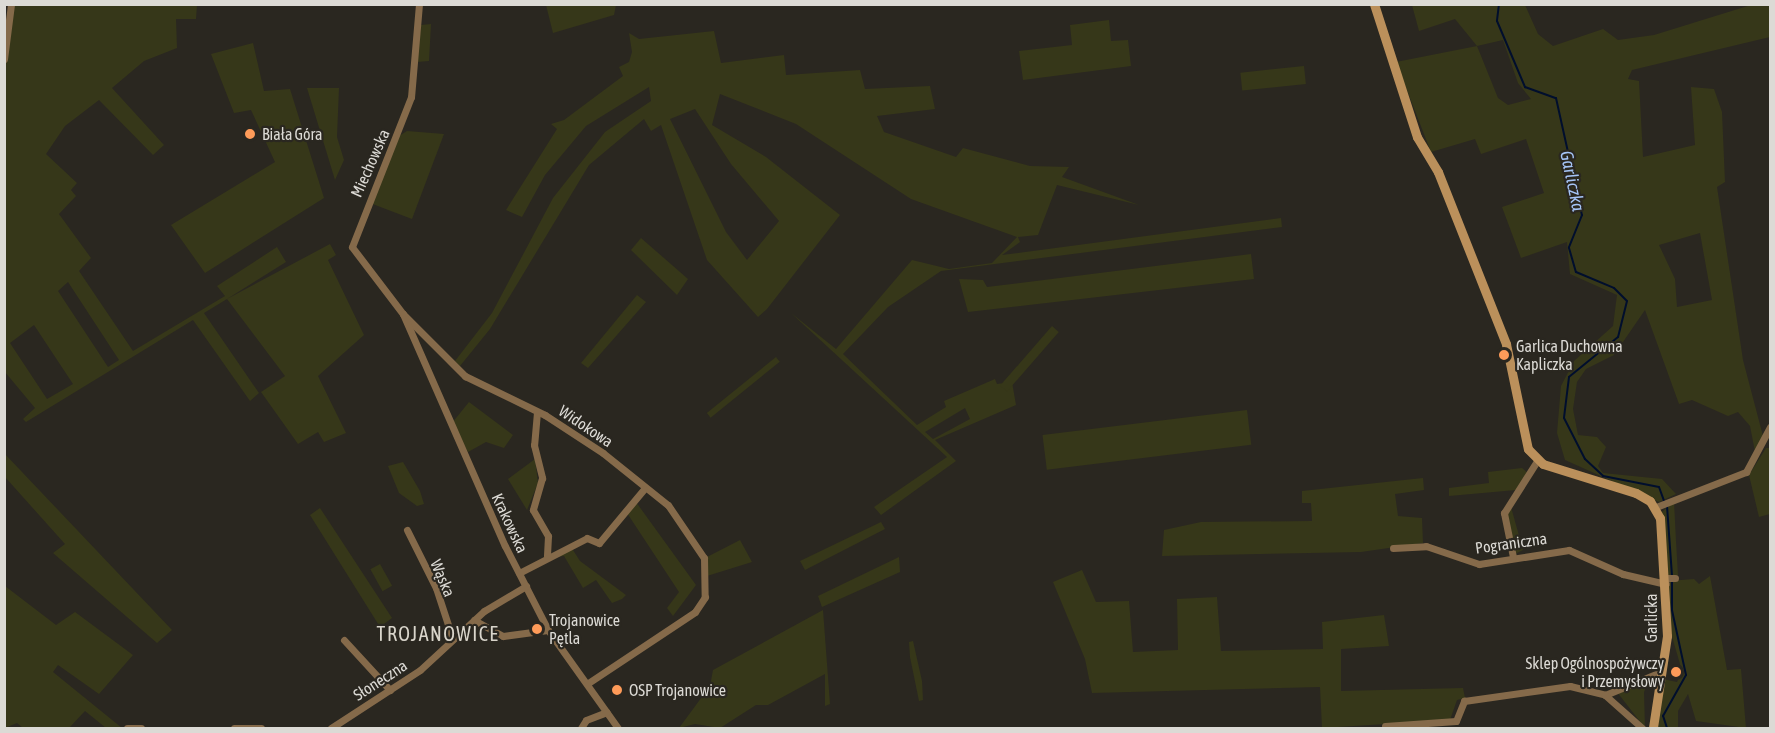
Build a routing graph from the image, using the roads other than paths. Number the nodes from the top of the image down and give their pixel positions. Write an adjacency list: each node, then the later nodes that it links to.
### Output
1 (11, 4): 4 (street)
2 (419, 4): 5 (street, Miechowska)
3 (1374, 4): 8 (street)
4 (4, 59)
5 (403, 314): 6 (street, Widokowa); 15 (street, Krakowska)
6 (537, 412): 9 (street, Widokowa); 13 (street)
7 (1770, 427): 10 (street)
8 (1537, 460): 10 (street); 14 (street)
9 (644, 489): 13 (street); 23 (street, Widokowa)
10 (1662, 504): 16 (street, Garlicka)
11 (407, 530): 20 (street, Wąska)
12 (1393, 548): 14 (street, Pograniczna)
13 (547, 556): 15 (street)
14 (1513, 557): 16 (street, Pograniczna)
15 (519, 573): 17 (street, Krakowska)
16 (1668, 580): 22 (street, Garlicka)
17 (526, 586): 18 (street, Słoneczna); 19 (street, Krakowska)
18 (474, 620): 19 (street); 20 (street, Słoneczna)
19 (548, 630): 23 (street, Krakowska)
20 (452, 637): 24 (street, Słoneczna)
21 (344, 640): 24 (street)
22 (1661, 672): 25 (street); 36 (street, Garlicka)
23 (588, 683): 26 (street, Krakowska)
24 (390, 690): 32 (street, Słoneczna)
25 (1605, 695): 27 (street); 35 (street)
26 (607, 712): 33 (street); 34 (street, Krakowska)
27 (1385, 726)
28 (127, 729): 29 (street)
29 (141, 729)
30 (234, 729): 31 (street)
31 (261, 729)
32 (331, 729)
33 (581, 729)
34 (618, 729)
35 (1642, 729)
36 (1653, 729)

